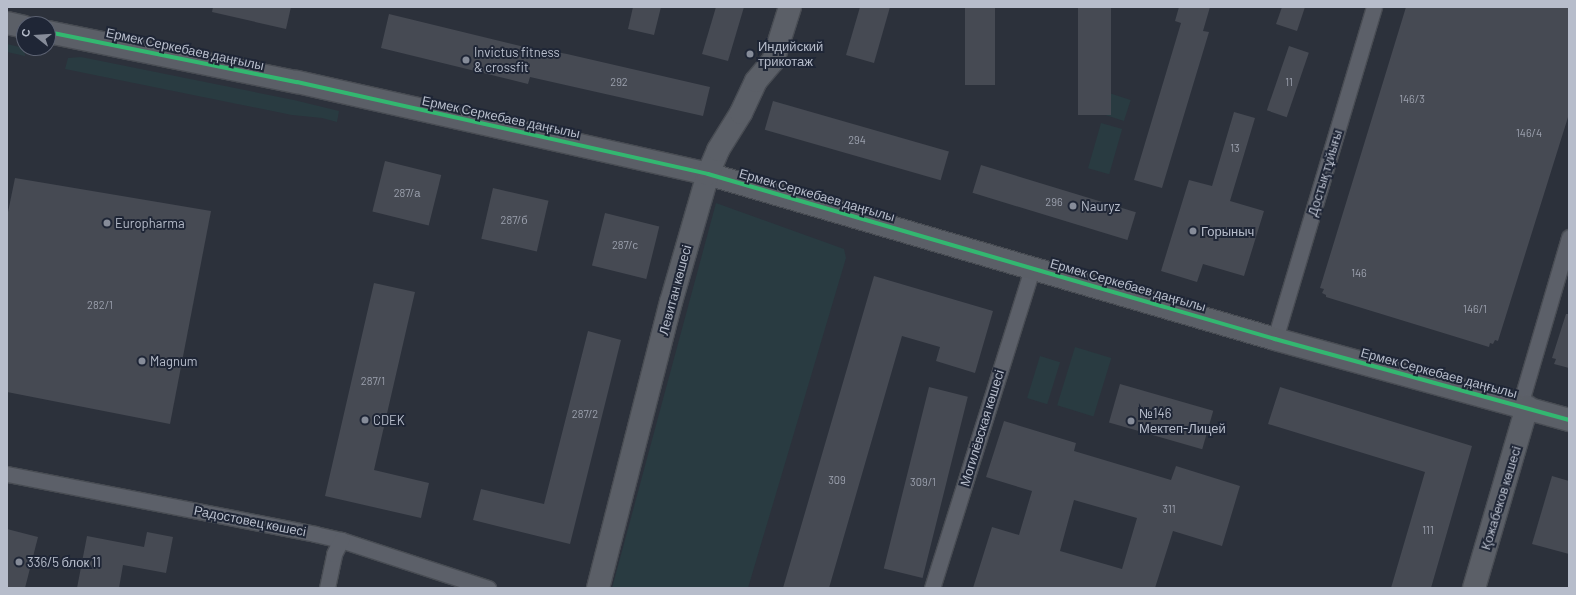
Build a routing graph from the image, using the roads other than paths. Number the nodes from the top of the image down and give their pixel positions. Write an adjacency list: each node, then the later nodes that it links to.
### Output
1 (790, 7): 4 (street, Левитан көшесі)
2 (1374, 7): 7 (street, Достық тұйығы)
3 (56, 34): 4 (street, Ермек Серкебаев даңғылы)
4 (708, 174): 6 (street, Ермек Серкебаев даңғылы); 14 (street, Левитан көшесі)
5 (1569, 237): 8 (street)
6 (1032, 268): 7 (street, Ермек Серкебаев даңғылы); 15 (street, Могилёвская көшесі)
7 (1275, 339): 8 (street, Ермек Серкебаев даңғылы)
8 (1524, 406): 9 (street, Ермек Серкебаев даңғылы); 16 (street, Қожабеков көшесі)
9 (1569, 420)
10 (7, 474): 11 (street, Радостовец көшесі)
11 (341, 540): 12 (street); 13 (street, Радостовец көшесі)
12 (327, 588)
13 (488, 588)
14 (598, 588)
15 (932, 588)
16 (1474, 588)

